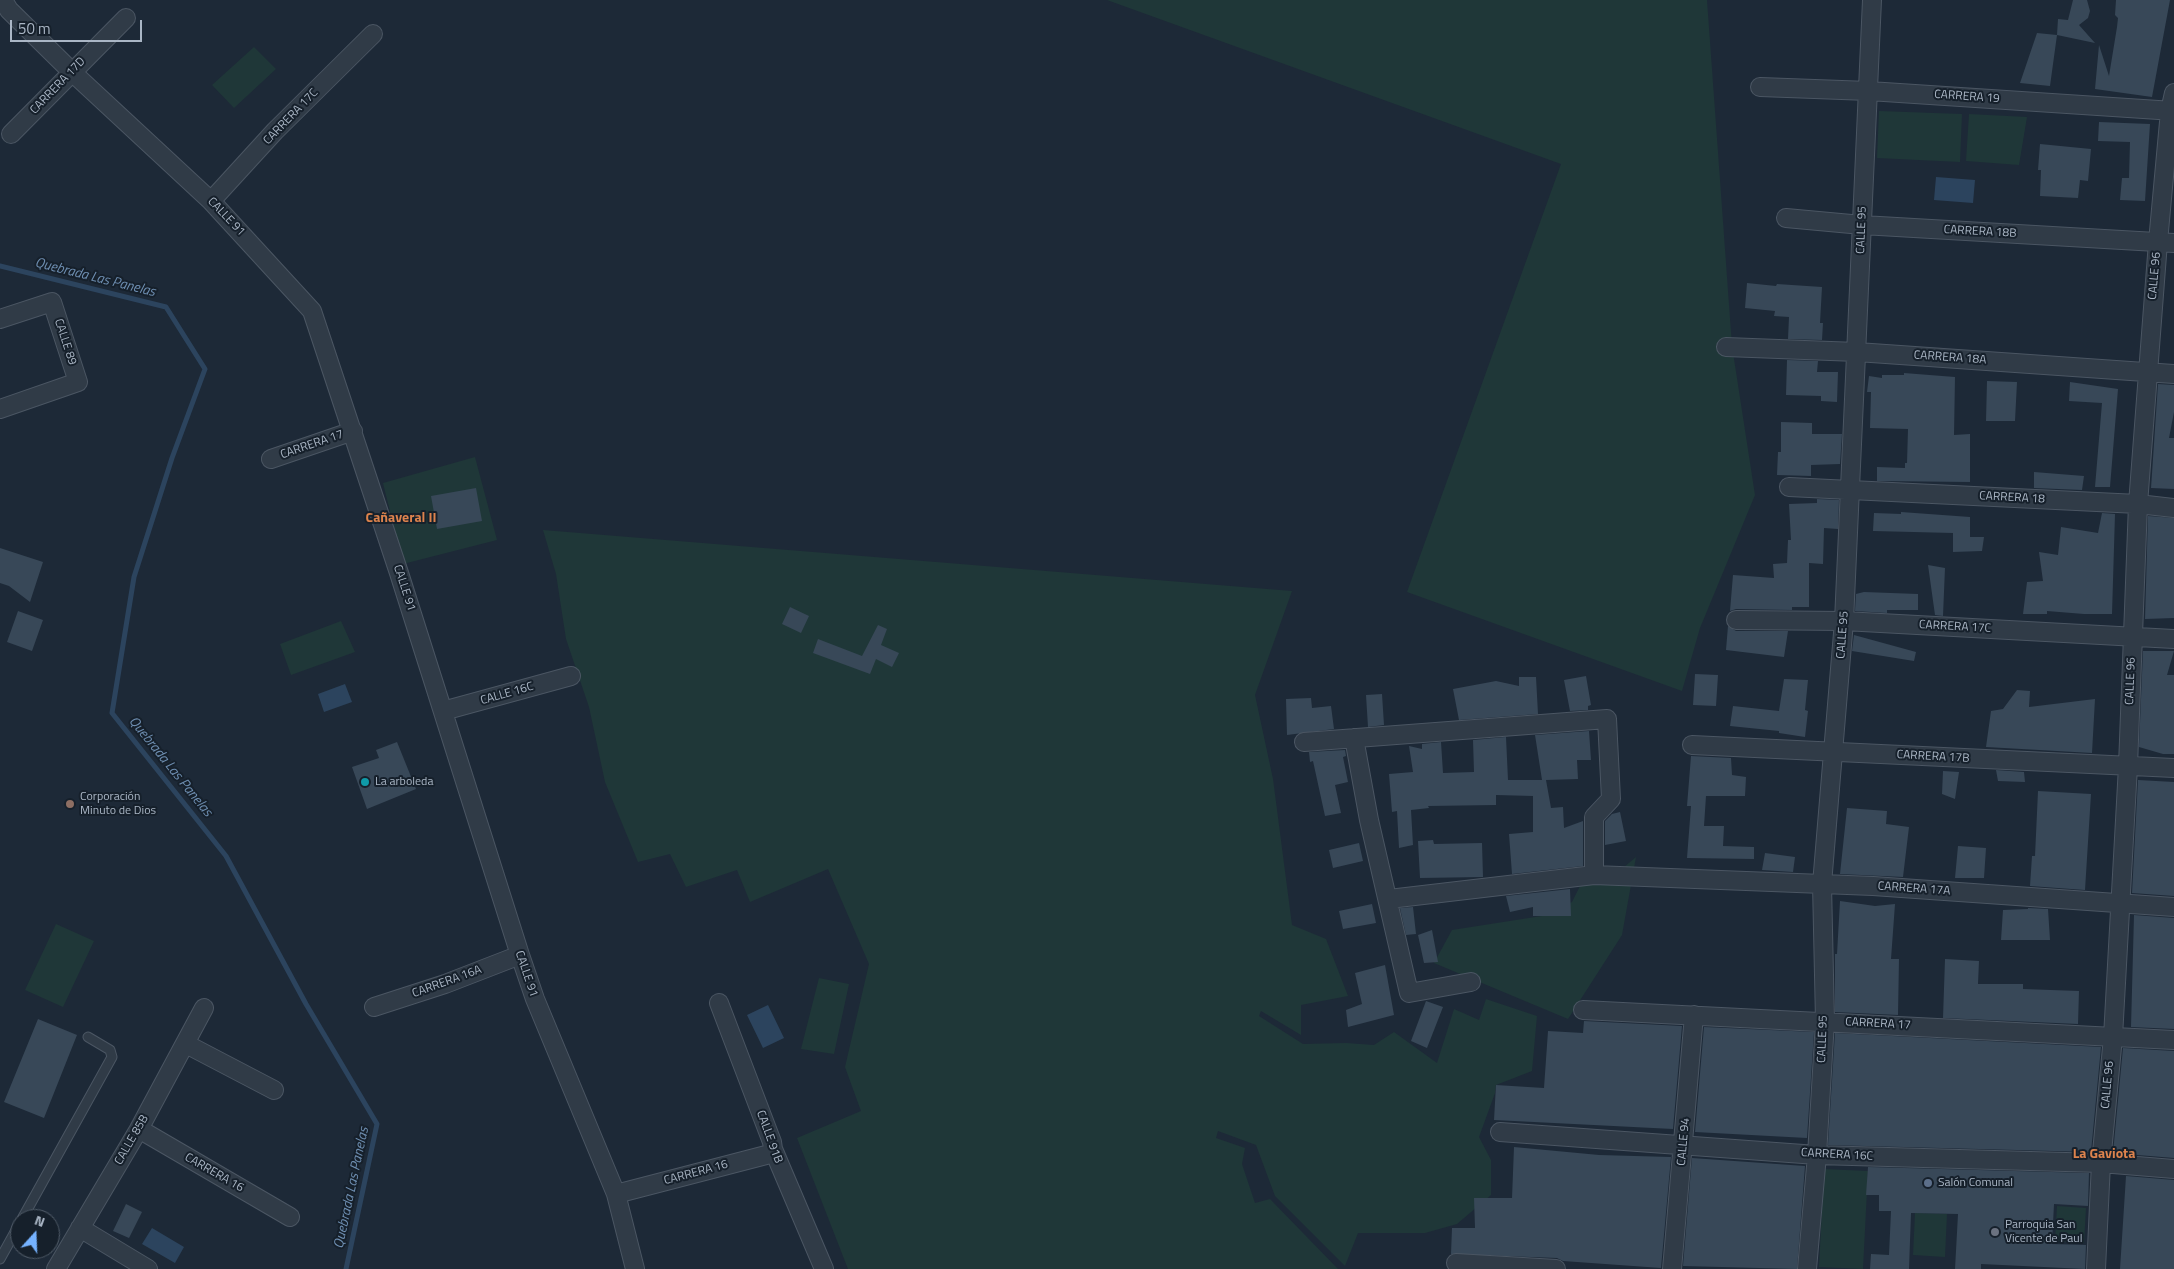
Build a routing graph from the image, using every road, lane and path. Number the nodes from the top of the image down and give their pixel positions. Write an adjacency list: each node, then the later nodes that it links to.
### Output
1 (1872, 0): 7 (street, CALLE 95)
2 (6, 5): 5 (street, CALLE 91)
3 (126, 18): 5 (street, CARRERA 17D)
4 (373, 34): 11 (street, CARRERA 17C)
5 (72, 72): 10 (street, CARRERA 17D); 11 (street, CALLE 91)
6 (1760, 87): 7 (street, CARRERA 19)
7 (1869, 91): 9 (street, CARRERA 19); 13 (street, CALLE 95)
8 (2174, 93): 9 (street, CALLE 96)
9 (2172, 111): 14 (street, CALLE 96)
10 (12, 134)
11 (211, 201): 21 (street, CALLE 91)
12 (1786, 218): 13 (street, CARRERA 18B)
13 (1862, 225): 14 (street, CARRERA 18B); 17 (street, CALLE 95)
14 (2166, 243): 18 (street, CALLE 96)
15 (0, 319): 20 (street, CALLE 89)
16 (1726, 347): 17 (street, CARRERA 18A)
17 (1857, 352): 18 (street, CARRERA 18A); 24 (street, CALLE 95)
18 (2148, 370): 19 (street, CARRERA 18A); 25 (street, CALLE 96)
19 (2174, 374)
20 (0, 409)
21 (352, 431): 22 (street, CARRERA 17); 32 (street, CALLE 91)
22 (270, 459)
23 (1790, 486): 24 (street, CARRERA 18)
24 (1850, 490): 25 (street, CARRERA 18); 28 (street, CALLE 95)
25 (2138, 504): 26 (street, CARRERA 18); 29 (street, CALLE 96)
26 (2174, 508)
27 (1736, 620): 28 (street, CARRERA 17C)
28 (1844, 621): 29 (street, CARRERA 17C); 36 (street, CALLE 95)
29 (2133, 636): 30 (street, CARRERA 17C); 37 (street, CALLE 96)
30 (2174, 639)
31 (570, 676): 32 (street, CALLE 16C)
32 (443, 711): 44 (street, CALLE 91)
33 (1354, 738): 34 (street); 39 (street); 41 (street)
34 (1304, 742)
35 (1692, 744): 36 (street, CARRERA 17B)
36 (1834, 753): 37 (street, CARRERA 17B); 40 (street, CALLE 95)
37 (2128, 766): 38 (street, CARRERA 17B); 42 (street, CALLE 96)
38 (2174, 768)
39 (1594, 875): 40 (street, CARRERA 17A); 41 (street, CARRERA 17A)
40 (1822, 884): 42 (street, CARRERA 17A); 51 (street, CALLE 95)
41 (1389, 899): 45 (street)
42 (2120, 902): 43 (street, CARRERA 17A); 53 (street, CALLE 96)
43 (2174, 907)
44 (520, 955): 47 (street, CARRERA 16A); 64 (street, CALLE 91)
45 (1471, 982)
46 (718, 1003): 60 (street, CALLE 91B)
47 (374, 1007)
48 (204, 1008): 55 (street, CALLE 85B)
49 (1583, 1010): 50 (street, CARRERA 17)
50 (1694, 1015): 51 (street, CARRERA 17); 59 (street, CALLE 94)
51 (1825, 1021): 53 (street, CARRERA 17); 61 (street, CALLE 95)
52 (88, 1037): 65 (lane)
53 (2112, 1038): 54 (street, CARRERA 17); 62 (street, CALLE 96)
54 (2174, 1040)
55 (186, 1044): 56 (street); 57 (street, CALLE 85B)
56 (274, 1090)
57 (139, 1129): 66 (street, CARRERA 16); 67 (street, CALLE 85B)
58 (1500, 1132): 59 (street, CARRERA 16C)
59 (1684, 1144): 61 (street, CARRERA 16C); 76 (street, CALLE 94)
60 (773, 1149): 64 (street, CARRERA 16); 74 (street, CALLE 91B)
61 (1817, 1155): 62 (street, CARRERA 16C); 77 (street, CALLE 95)
62 (2101, 1163): 63 (street, CARRERA 16C); 78 (street, CALLE 96)
63 (2174, 1169)
64 (616, 1194): 73 (street, CALLE 91)
65 (28, 1209)
66 (290, 1217)
67 (80, 1228): 71 (street, CALLE 85B); 72 (street)
68 (10, 1241): 69 (lane)
69 (0, 1259)
70 (1456, 1263): 75 (street)
71 (56, 1269)
72 (148, 1269)
73 (635, 1269)
74 (824, 1269)
75 (1556, 1269)
76 (1672, 1269)
77 (1808, 1269)
78 (2096, 1269)

